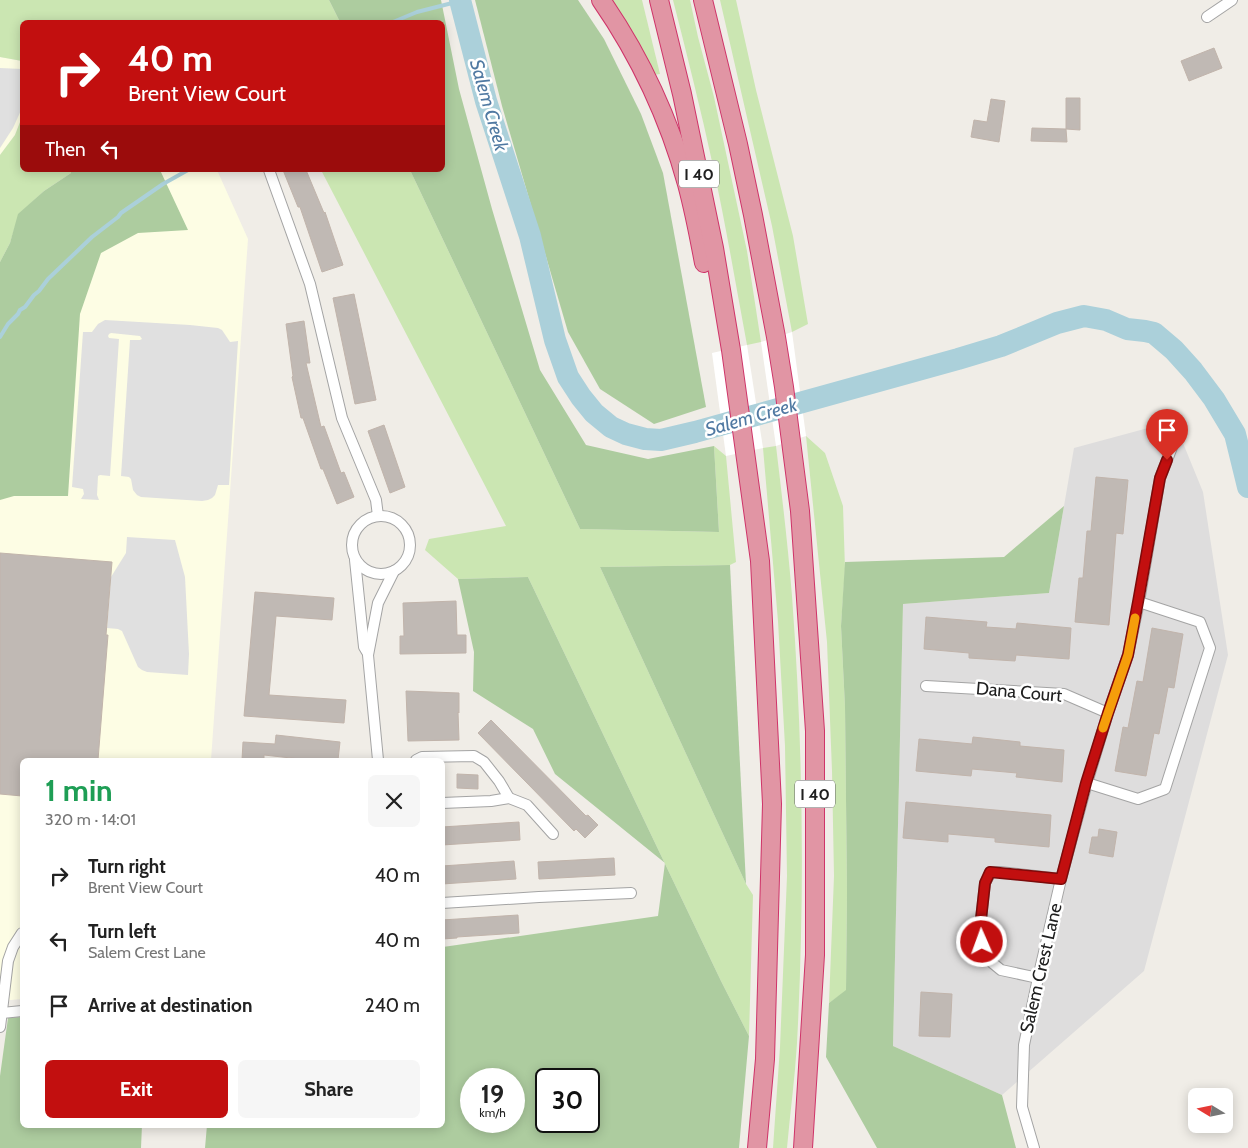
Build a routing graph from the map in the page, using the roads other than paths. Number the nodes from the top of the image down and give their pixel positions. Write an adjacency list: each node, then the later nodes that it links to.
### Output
1 (601, 0): 7 (highway)
2 (659, 0): 7 (highway, I 40)
3 (703, 0): 31 (highway, I 40)
4 (1232, 0): 5 (street)
5 (1207, 17)
6 (270, 172): 9 (street)
7 (731, 350): 30 (highway, I 40)
8 (1174, 442): 12 (street, Salem Crest Lane)
9 (378, 516): 10 (street); 11 (street)
10 (355, 559): 11 (street); 13 (street)
11 (394, 571): 13 (street)
12 (1138, 602): 15 (street, Salem Crest Lane); 18 (street)
13 (368, 655): 16 (street)
14 (926, 686): 15 (street, Dana Court)
15 (1108, 713): 18 (street, Salem Crest Lane)
16 (378, 758)
17 (422, 758): 19 (street)
18 (1086, 783): 22 (street, Salem Crest Lane)
19 (510, 798): 20 (street); 21 (street)
20 (445, 804)
21 (553, 834)
22 (1061, 879): 26 (street, Salem Crest Lane); 26 (street)
23 (631, 893): 24 (street)
24 (445, 903)
25 (20, 935): 28 (street)
26 (1038, 978): 32 (street, Salem Crest Lane)
27 (20, 1011): 28 (street)
28 (2, 1013): 29 (street)
29 (0, 1027)
30 (757, 1148)
31 (803, 1148)
32 (1034, 1148)

